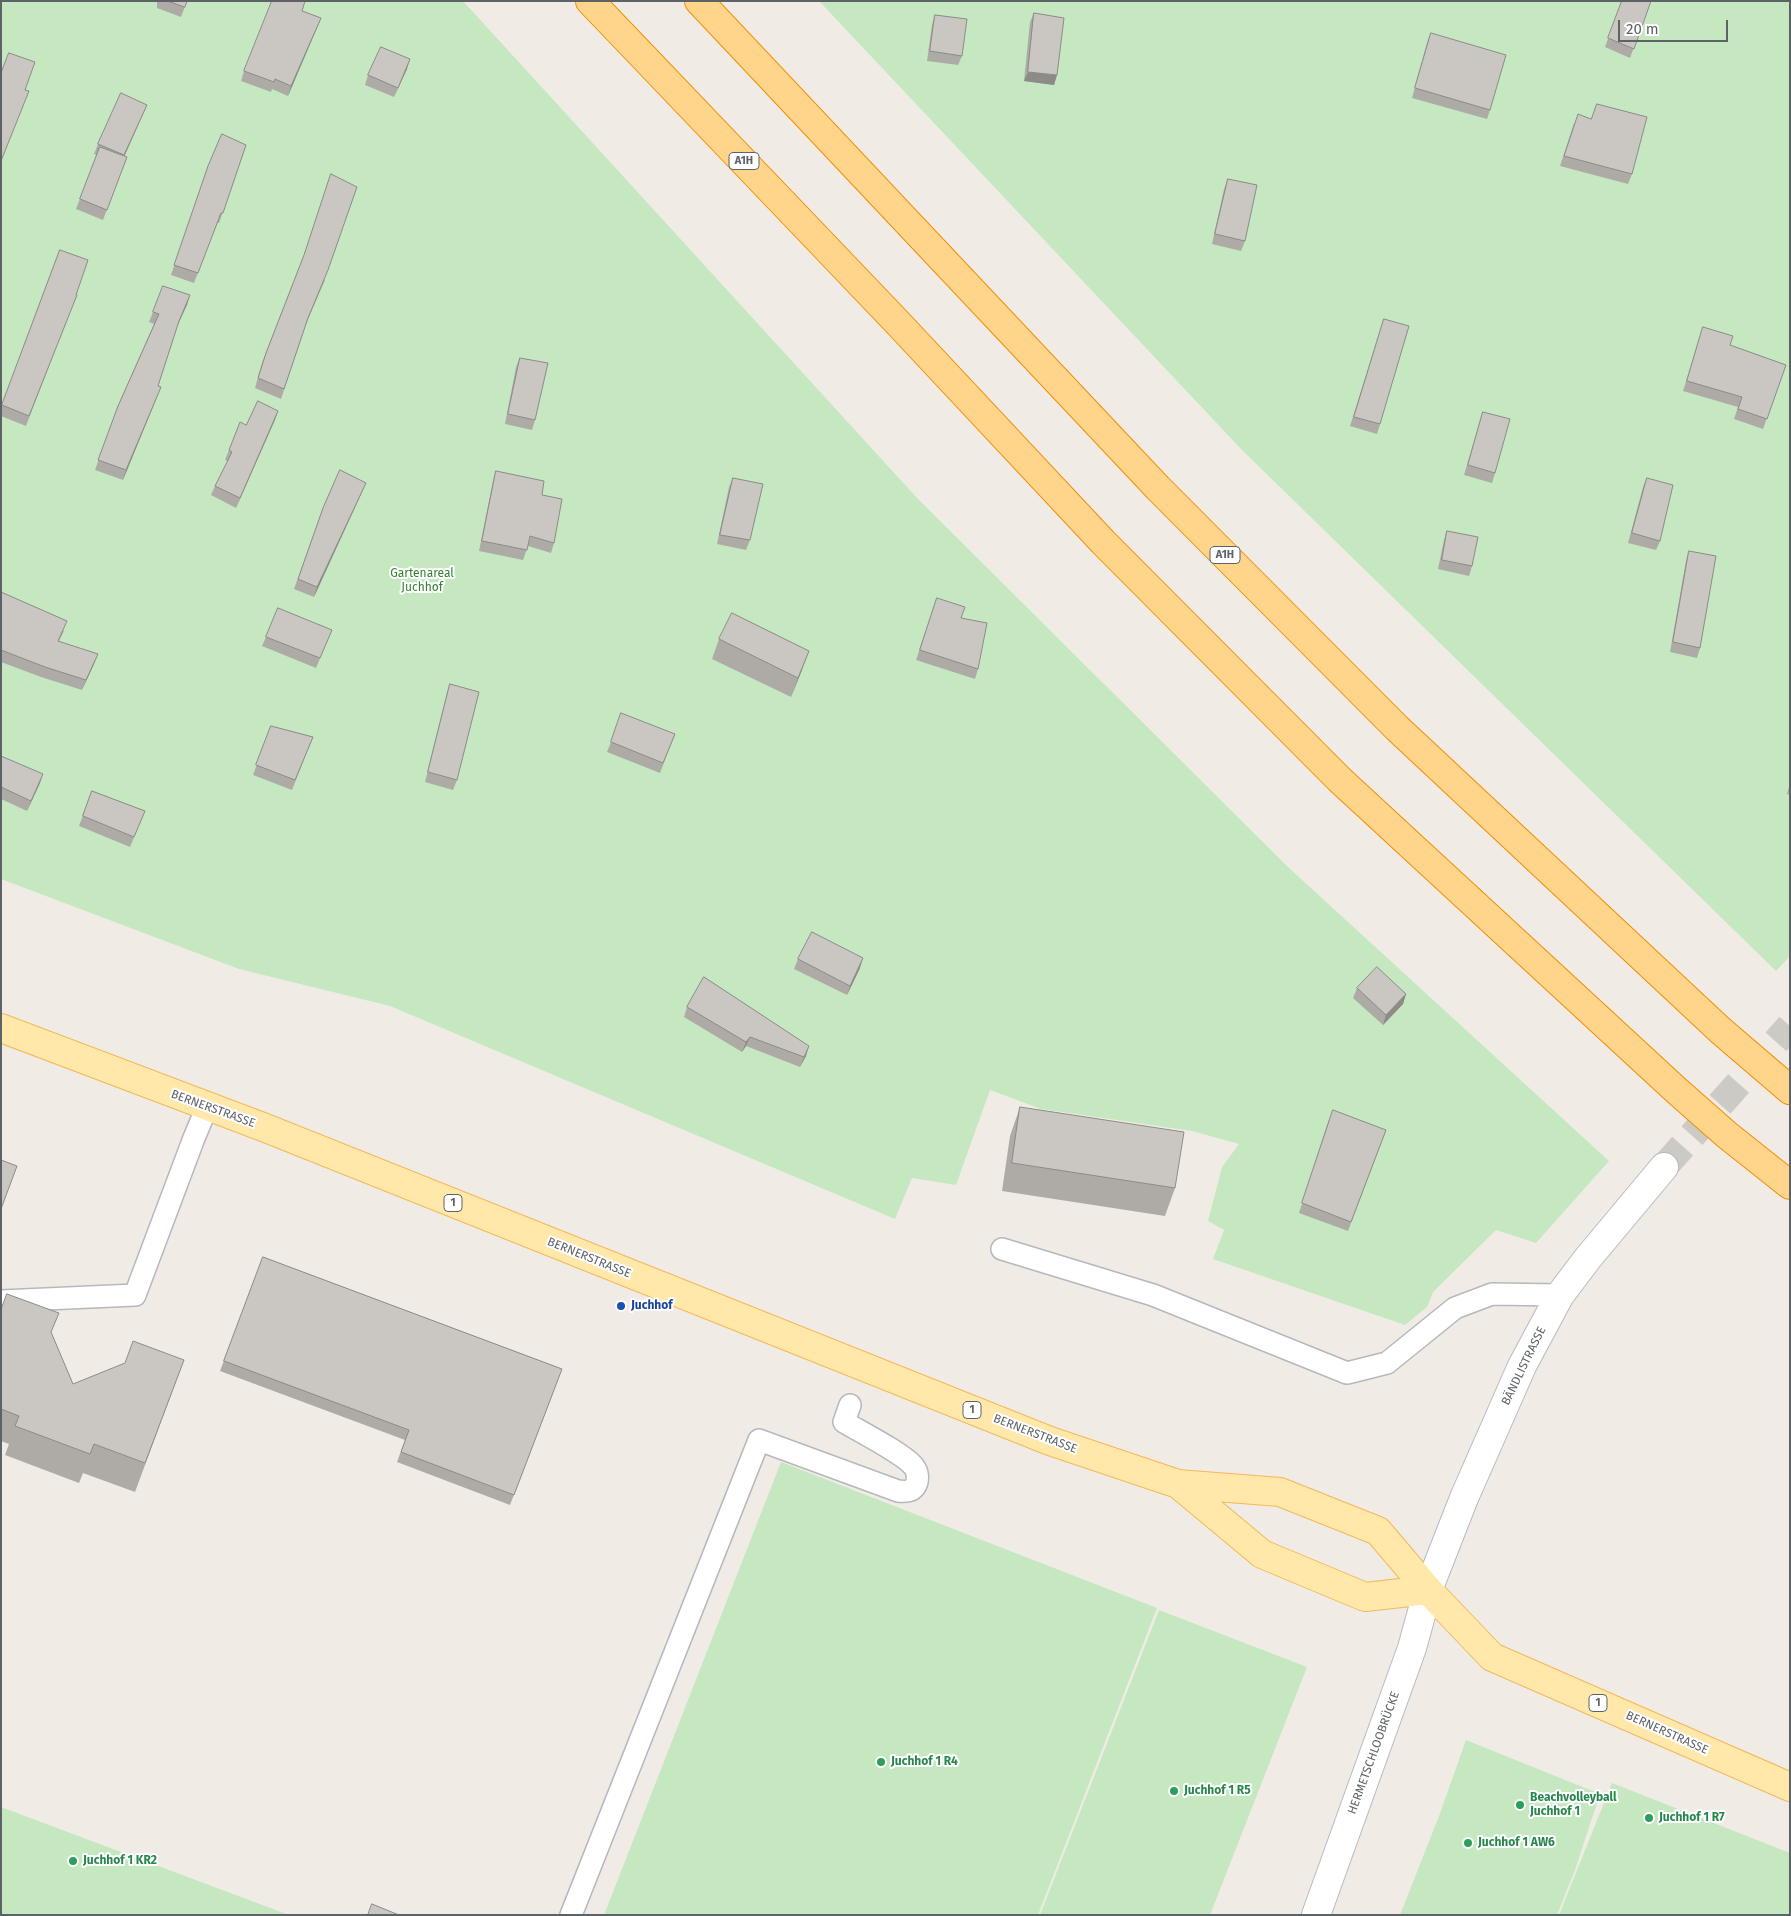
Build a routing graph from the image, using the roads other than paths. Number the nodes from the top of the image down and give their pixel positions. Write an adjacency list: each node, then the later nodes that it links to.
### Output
1 (590, 1): 7 (highway, A1H)
2 (700, 1): 4 (highway, A1H)
3 (1, 1028): 5 (main road, BERNERSTRASSE / 1)
4 (1790, 1090)
5 (207, 1107): 11 (lane); 13 (main road, BERNERSTRASSE / 1)
6 (1664, 1167): 10 (street, BÄNDLISTRASSE)
7 (1781, 1179): 8 (highway)
8 (1790, 1198)
9 (1002, 1249): 10 (lane)
10 (1560, 1295): 14 (street, BÄNDLISTRASSE)
11 (1, 1301)
12 (850, 1405): 16 (lane)
13 (1178, 1484): 14 (main road, BERNERSTRASSE / 1); 14 (main road, BERNERSTRASSE / 1)
14 (1428, 1590): 15 (main road, BERNERSTRASSE / 1); 17 (street, HERMETSCHLOOBRÜCKE)
15 (1790, 1787)
16 (570, 1915)
17 (1316, 1915)

